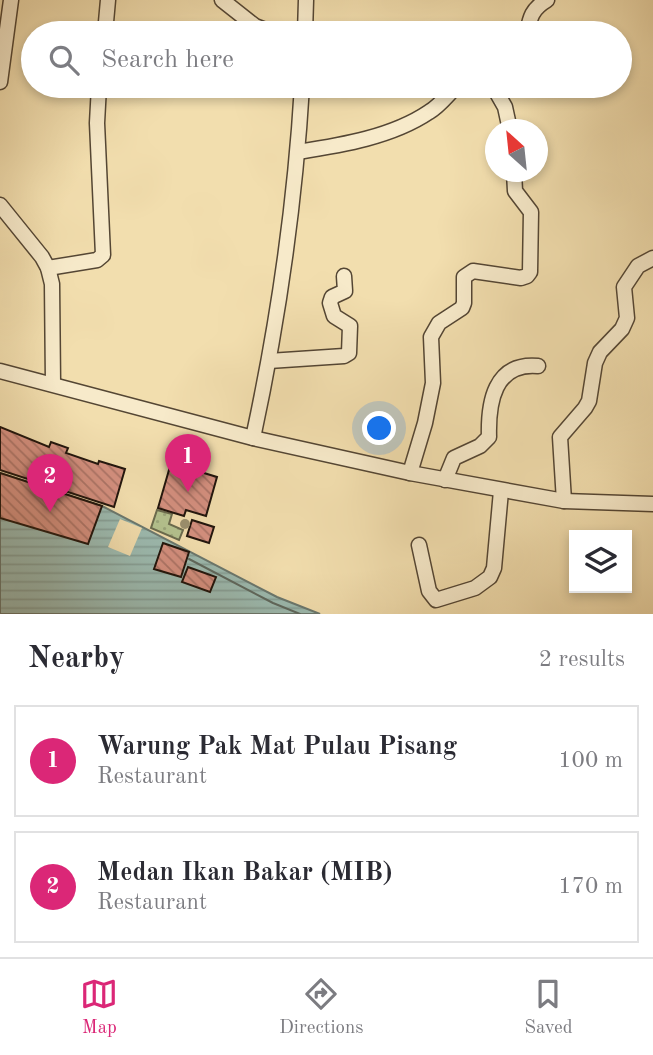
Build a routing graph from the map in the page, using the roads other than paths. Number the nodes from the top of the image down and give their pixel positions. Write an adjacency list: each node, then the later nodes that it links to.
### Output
1 (11, 0): 10 (street)
2 (108, 0): 6 (street)
3 (222, 0): 7 (street)
4 (306, 0): 8 (street)
5 (546, 0): 9 (street)
6 (106, 21)
7 (249, 21)
8 (305, 21)
9 (530, 21)
10 (0, 82)
11 (98, 98): 20 (street)
12 (301, 98): 16 (street)
13 (445, 98): 16 (street)
14 (500, 98): 15 (street)
15 (508, 119)
16 (298, 152): 22 (street)
17 (515, 182): 27 (street)
18 (0, 205): 20 (street)
19 (653, 258): 30 (street)
20 (48, 268): 25 (street)
21 (344, 276): 22 (street)
22 (269, 361): 26 (street)
23 (538, 366): 28 (street)
24 (0, 371): 25 (street)
25 (53, 384): 26 (street)
26 (253, 439): 27 (street)
27 (410, 473): 28 (street)
28 (445, 480): 29 (street)
29 (501, 491): 30 (street); 32 (street)
30 (564, 501): 31 (street)
31 (653, 504)
32 (419, 545)

